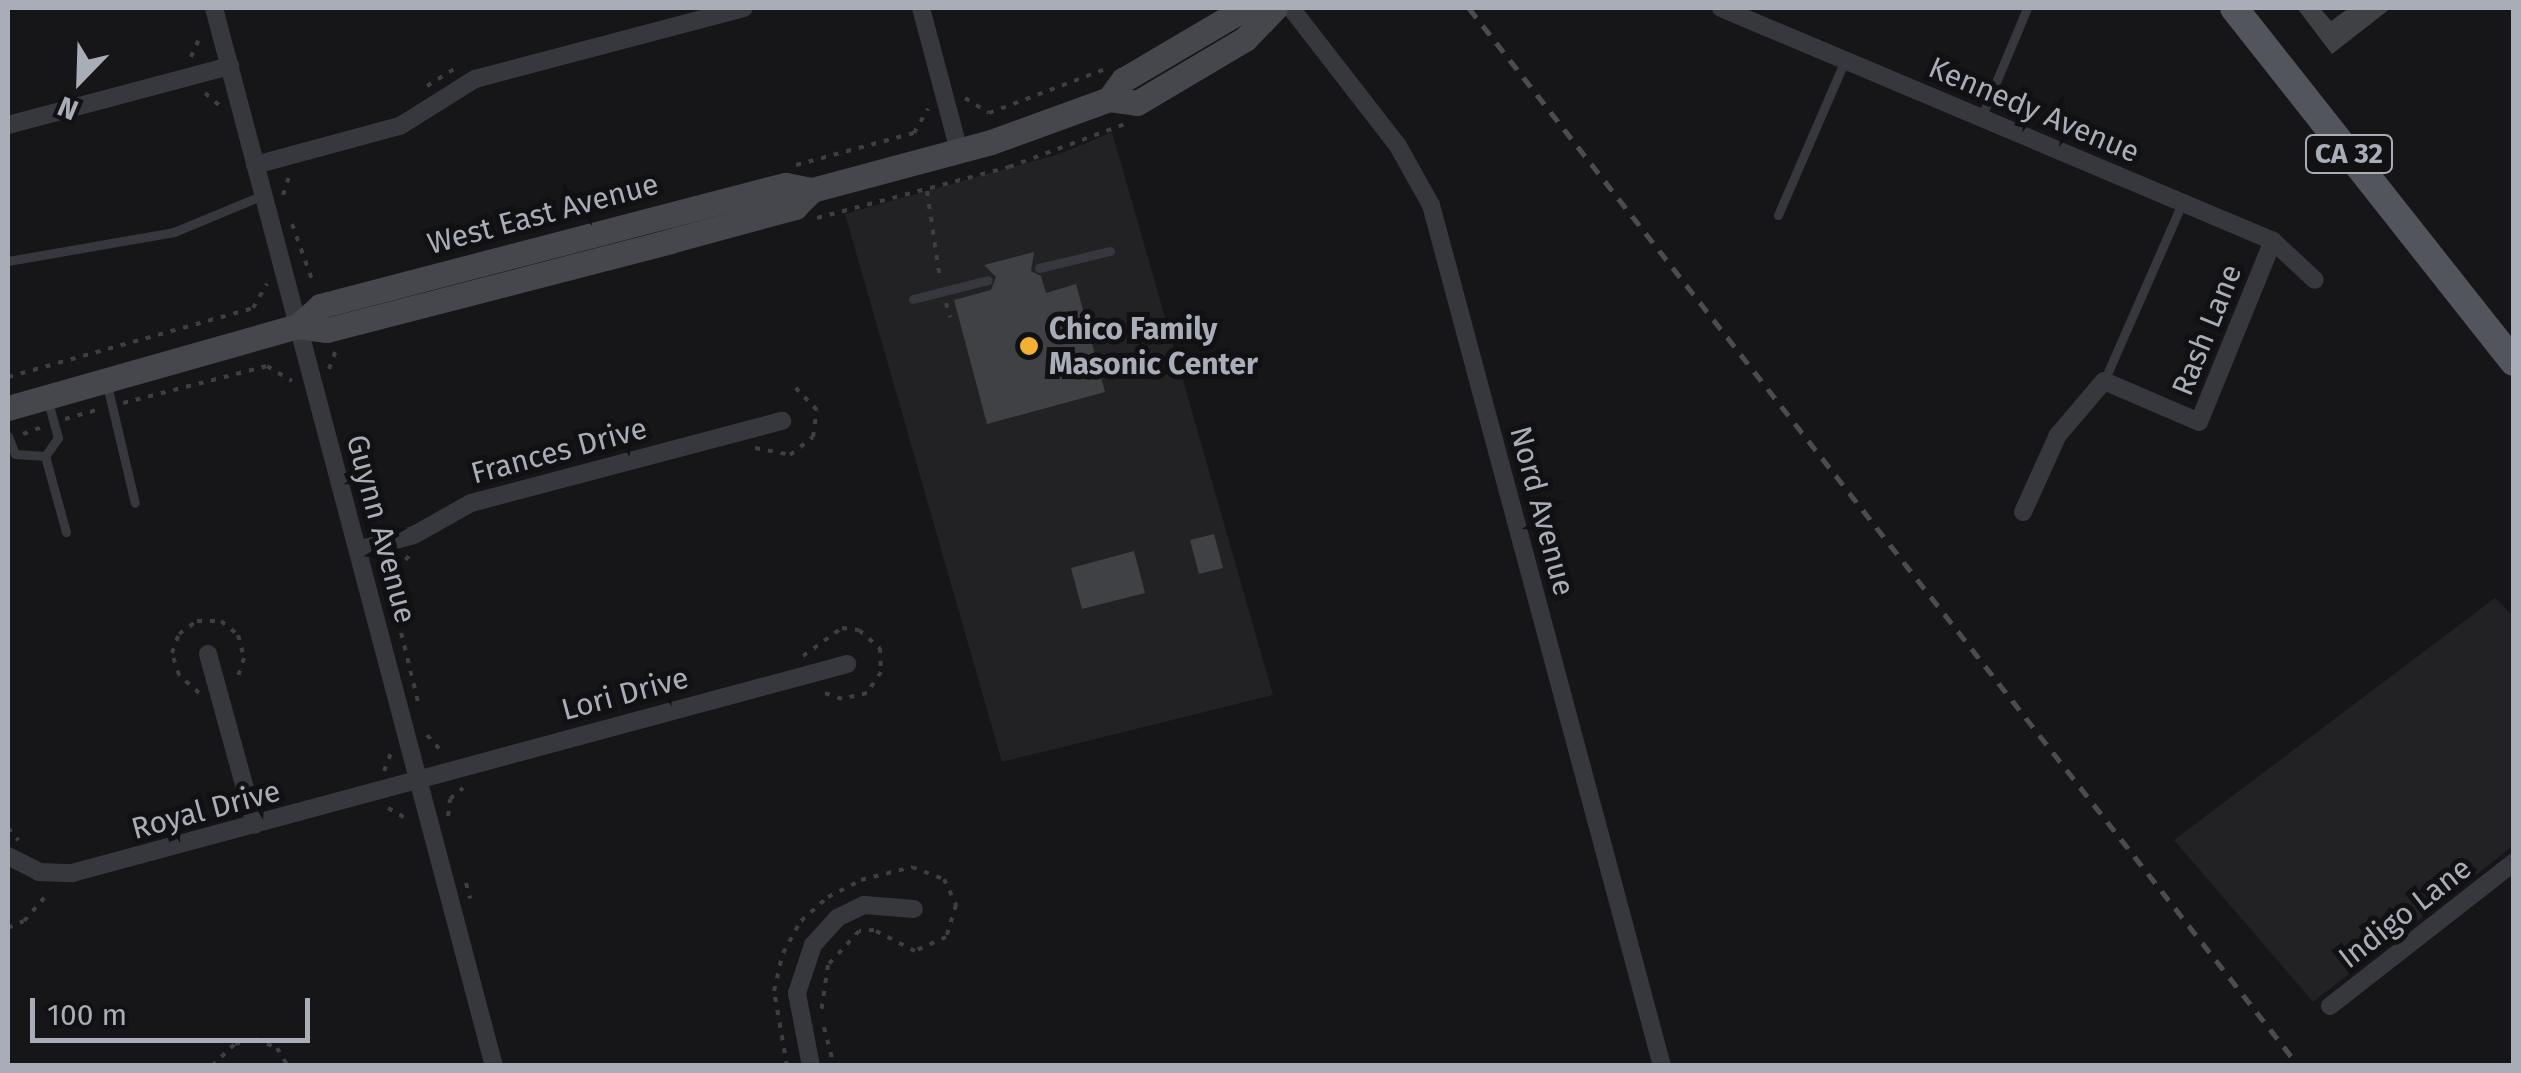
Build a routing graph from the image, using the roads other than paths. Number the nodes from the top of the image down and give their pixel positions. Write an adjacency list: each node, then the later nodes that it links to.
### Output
1 (214, 8): 11 (street, Guynn Avenue)
2 (744, 8): 16 (street)
3 (921, 8): 15 (street)
4 (1245, 8): 12 (main road, West East Avenue)
5 (1274, 8): 12 (main road, West East Avenue)
6 (1290, 8): 51 (street, Nord Avenue)
7 (1721, 8): 10 (street, Kennedy Avenue)
8 (2027, 8): 13 (lane)
9 (2234, 8): 28 (main road, CA 32)
10 (1846, 60): 13 (street, Kennedy Avenue); 19 (lane)
11 (230, 66): 14 (street); 16 (street, Guynn Avenue)
12 (1110, 99): 15 (main road, West East Avenue)
13 (1981, 118): 18 (street, Kennedy Avenue)
14 (8, 125)
15 (959, 151): 27 (main road, West East Avenue)
16 (256, 165): 17 (street, Guynn Avenue)
17 (263, 195): 22 (lane); 27 (street, Guynn Avenue)
18 (2182, 202): 20 (street, Kennedy Avenue); 30 (lane)
19 (1778, 215)
20 (2273, 241): 25 (street, Kennedy Avenue); 30 (street, Rash Lane)
21 (1110, 251): 23 (lane)
22 (8, 261)
23 (1039, 268)
24 (988, 280): 26 (lane)
25 (2315, 280)
26 (913, 298)
27 (298, 326): 29 (main road, West East Avenue); 39 (street, Guynn Avenue)
28 (2512, 358)
29 (106, 378): 31 (main road, West East Avenue); 36 (lane)
30 (2104, 381): 37 (street)
31 (46, 395): 32 (main road, West East Avenue); 35 (lane)
32 (8, 408)
33 (782, 421): 39 (street, Frances Drive)
34 (8, 437): 35 (lane)
35 (45, 456): 38 (lane)
36 (135, 502)
37 (2023, 512)
38 (66, 532)
39 (358, 550): 42 (street, Guynn Avenue)
40 (208, 654): 43 (street)
41 (847, 664): 42 (street, Lori Drive)
42 (419, 782): 43 (street, Royal Drive); 49 (street, Guynn Avenue)
43 (255, 825): 44 (street, Royal Drive)
44 (16, 854): 46 (street)
45 (2514, 862): 48 (street, Indigo Lane)
46 (8, 880)
47 (914, 909): 50 (street)
48 (2330, 1006)
49 (494, 1066)
50 (810, 1066)
51 (1662, 1066)

